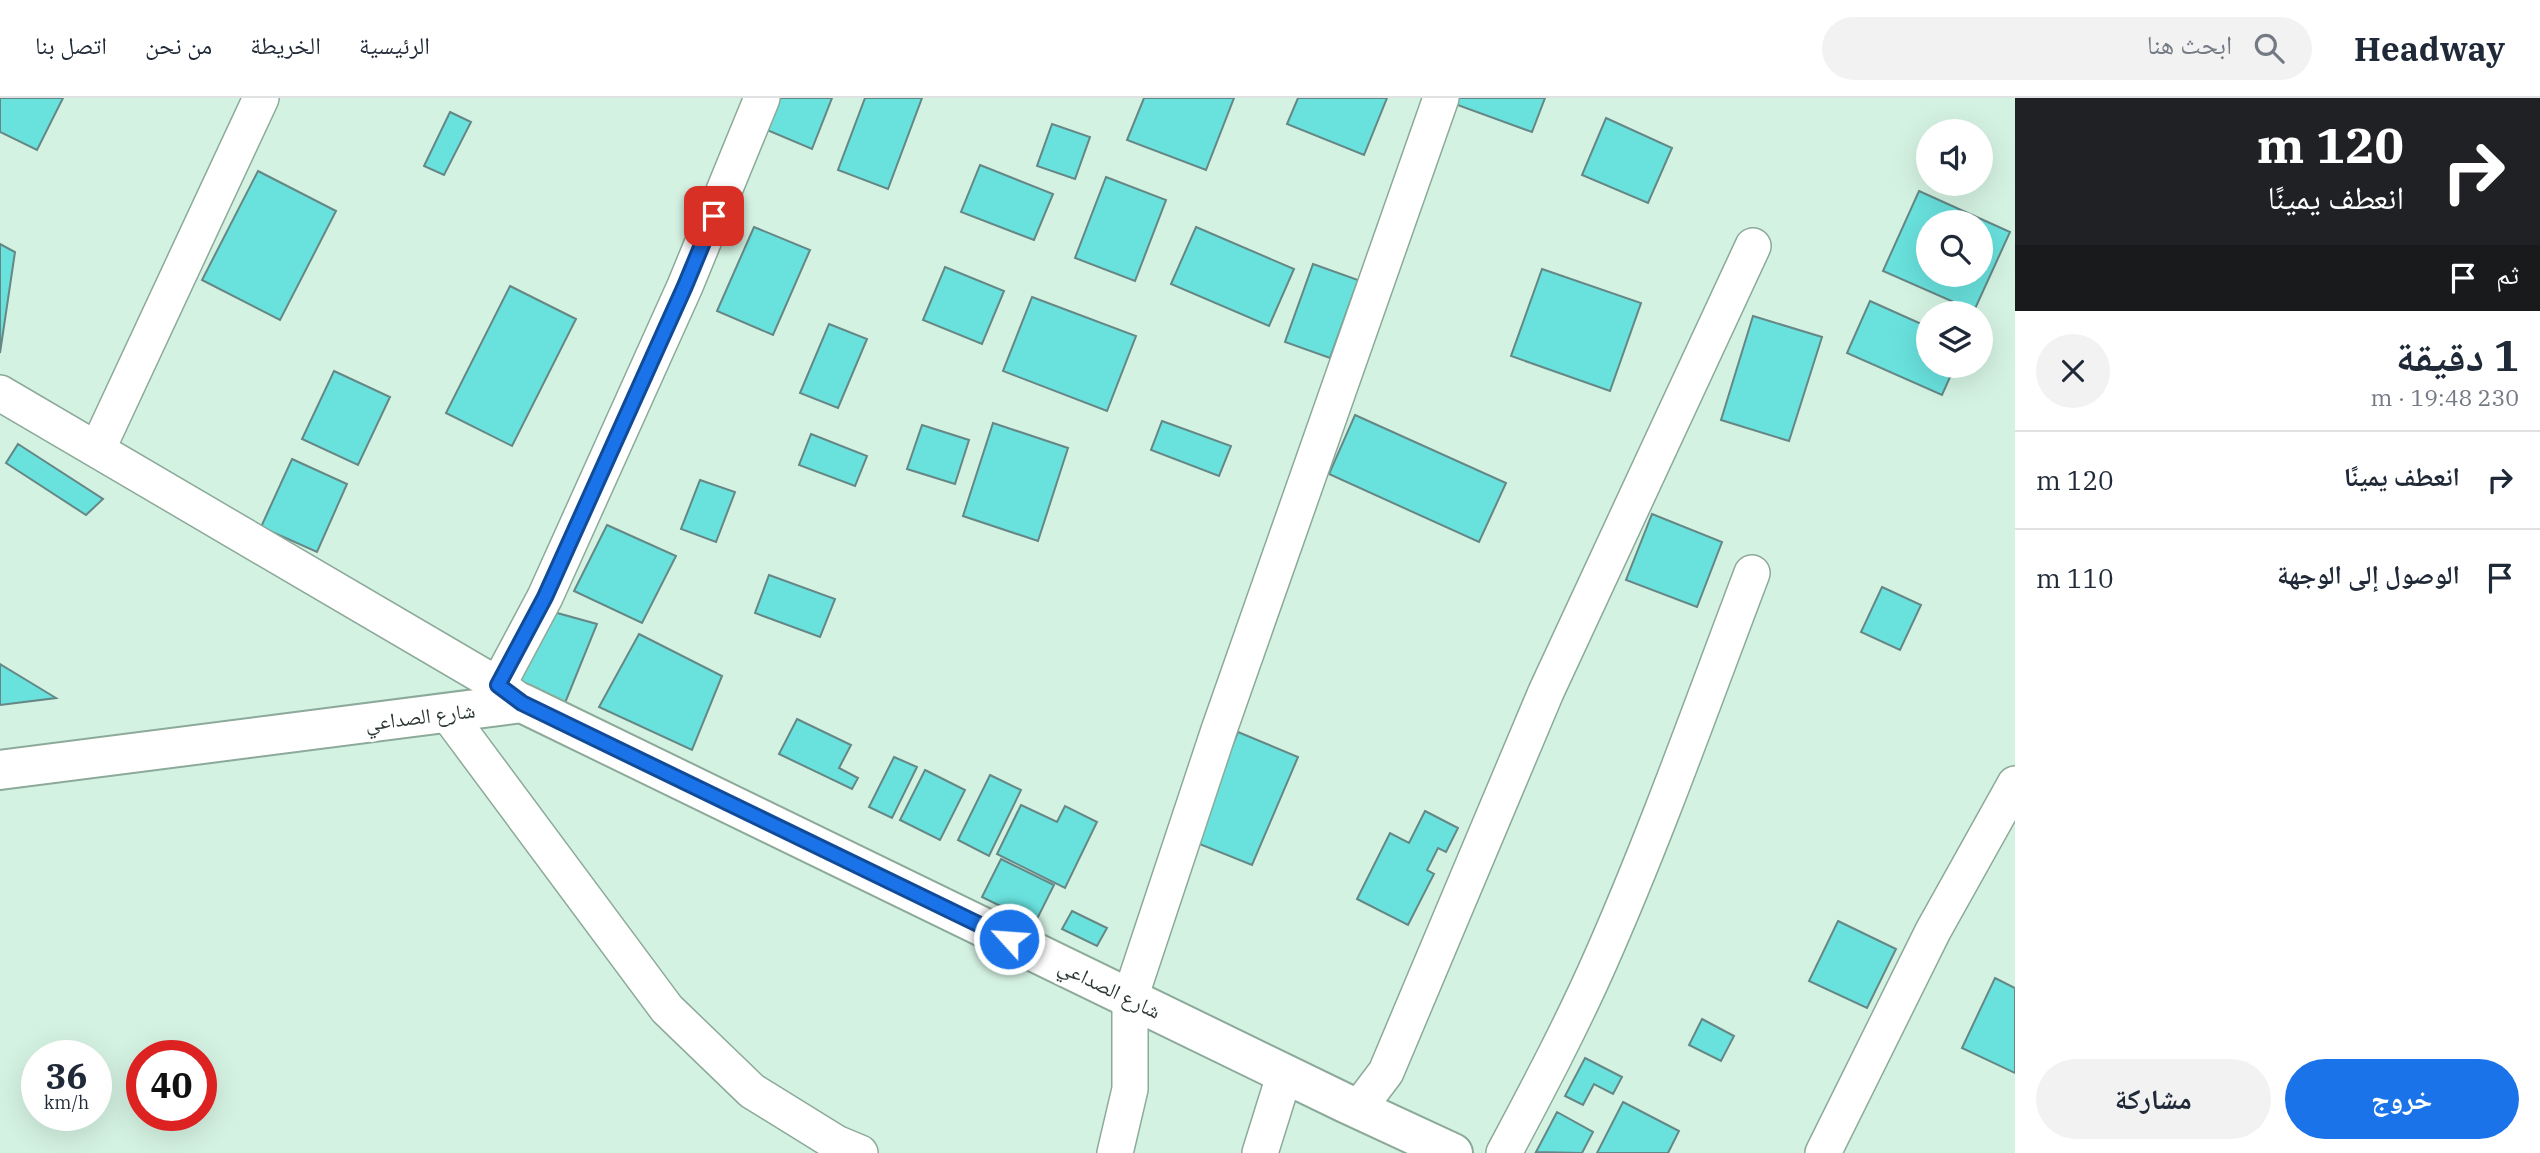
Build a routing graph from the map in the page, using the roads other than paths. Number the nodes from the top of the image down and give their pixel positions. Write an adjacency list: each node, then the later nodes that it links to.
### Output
1 (261, 98): 6 (street)
2 (762, 98): 8 (street)
3 (1441, 98): 12 (street)
4 (1753, 246): 14 (street)
5 (0, 393): 6 (street)
6 (97, 450): 8 (street)
7 (1752, 573): 19 (street)
8 (510, 694): 9 (street, شارع الصداعي); 12 (street, شارع الصداعي)
9 (447, 713): 10 (street, شارع الصداعي); 15 (street)
10 (0, 770)
11 (2015, 784): 20 (street)
12 (1130, 998): 13 (street, شارع الصداعي); 16 (street)
13 (1285, 1073): 14 (street, شارع الصداعي); 17 (street)
14 (1358, 1109): 18 (street, شارع الصداعي)
15 (860, 1153)
16 (1115, 1153)
17 (1260, 1153)
18 (1453, 1153)
19 (1504, 1153)
20 (1824, 1153)

